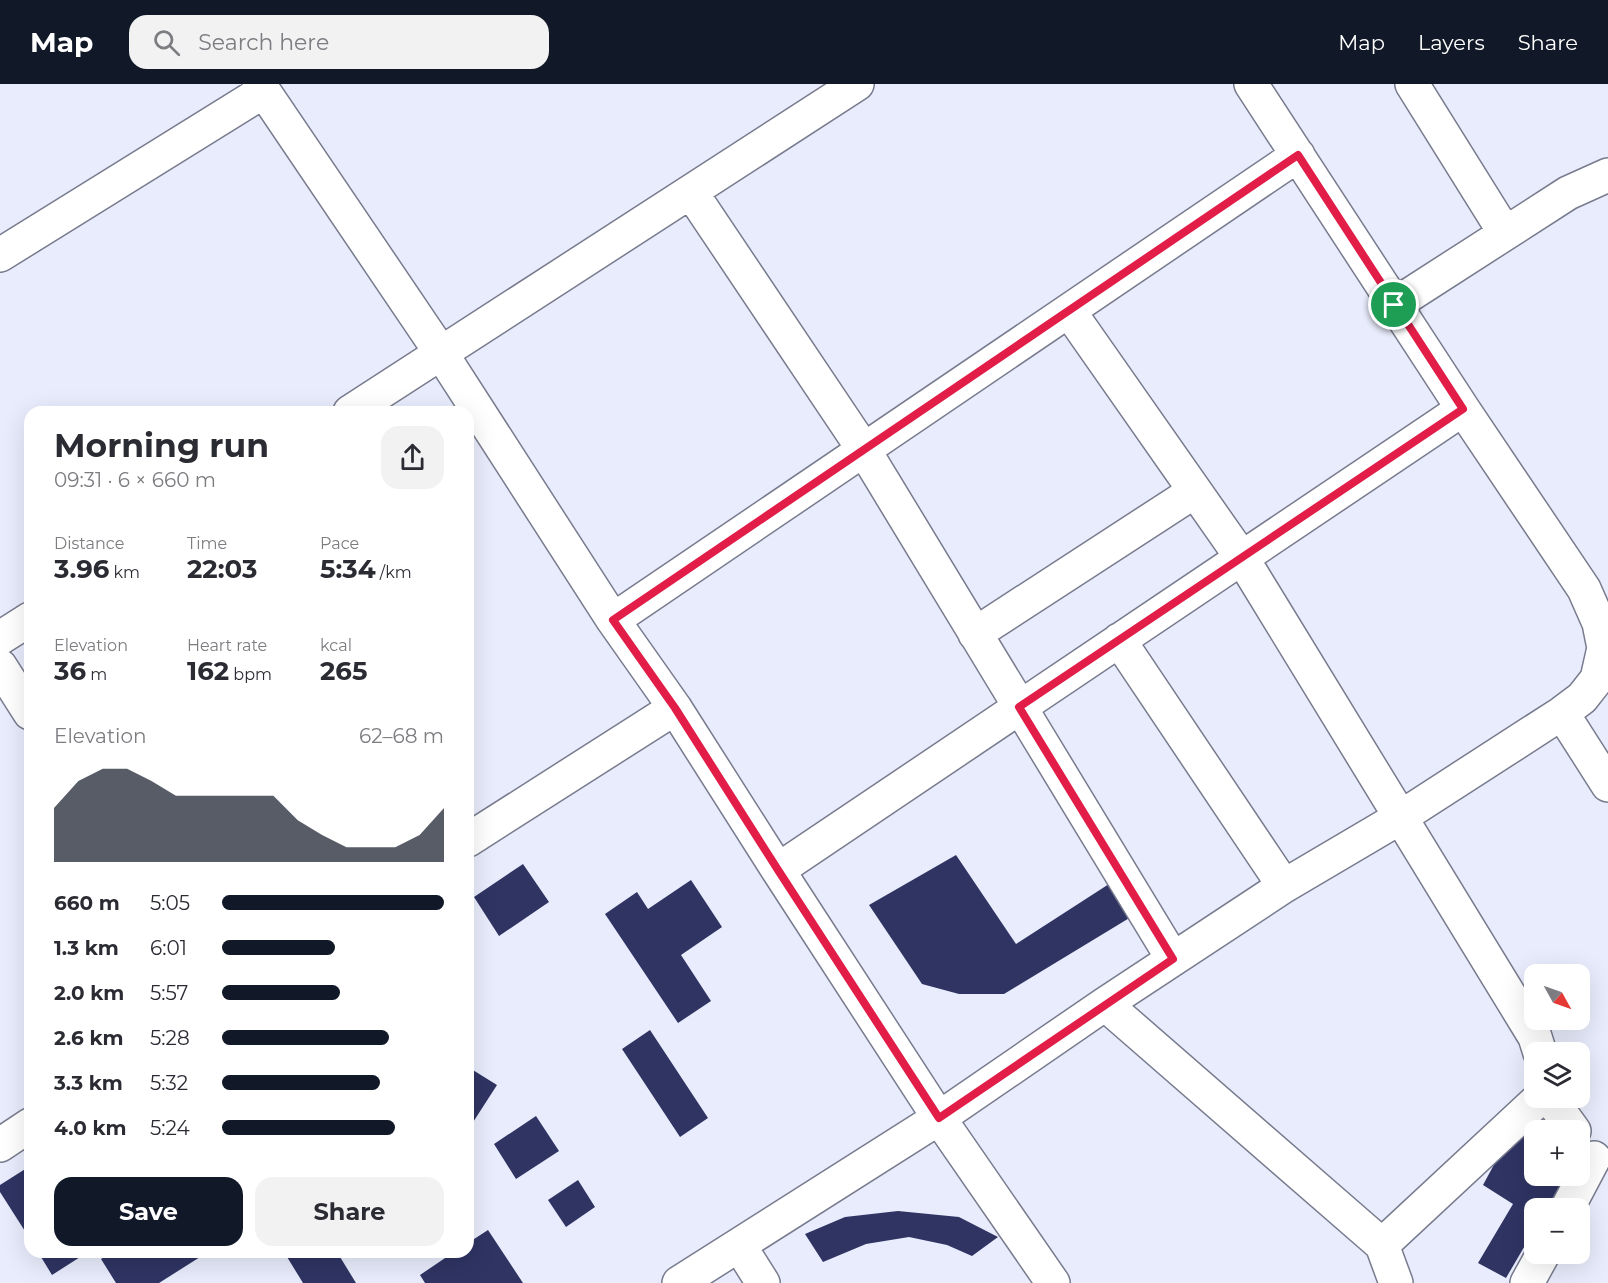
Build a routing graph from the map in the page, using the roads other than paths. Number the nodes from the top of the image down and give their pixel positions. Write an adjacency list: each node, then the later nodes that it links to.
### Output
1 (857, 84): 7 (street)
2 (1251, 84): 5 (street)
3 (1412, 84): 8 (street)
4 (262, 88): 9 (street); 12 (street)
5 (1298, 155): 10 (street); 11 (street)
6 (1608, 175): 8 (street)
7 (691, 192): 12 (street); 15 (street)
8 (1505, 233): 10 (street)
9 (0, 255)
10 (1394, 305): 14 (street)
11 (1070, 311): 15 (street); 16 (street)
12 (441, 353): 13 (street); 18 (street)
13 (359, 406)
14 (1463, 409): 17 (street); 23 (street)
15 (864, 450): 18 (street); 20 (street)
16 (1195, 491): 17 (street); 20 (street)
17 (1242, 558): 22 (street); 30 (street)
18 (613, 620): 27 (street)
19 (24, 623): 21 (street)
20 (975, 634): 26 (street)
21 (0, 638)
22 (1119, 640): 26 (street); 33 (street)
23 (1606, 648): 28 (street)
24 (0, 666): 25 (street)
25 (24, 704)
26 (1019, 707): 32 (street); 34 (street)
27 (675, 708): 31 (street); 32 (street)
28 (1562, 713): 29 (street); 30 (street)
29 (1608, 785)
30 (1401, 817): 33 (street); 36 (street)
31 (474, 836)
32 (778, 870): 38 (street)
33 (1284, 886): 34 (street)
34 (1173, 959): 35 (street)
35 (1105, 1004): 38 (street); 44 (street)
36 (1537, 1042)
37 (1528, 1108): 44 (street)
38 (939, 1118): 43 (street); 48 (street)
39 (24, 1129): 40 (street)
40 (0, 1145)
41 (1594, 1158): 42 (street)
42 (1573, 1198)
43 (739, 1245): 46 (street); 47 (street)
44 (1382, 1245): 49 (street)
45 (1537, 1264): 50 (street)
46 (679, 1283)
47 (763, 1283)
48 (1053, 1283)
49 (1396, 1283)
50 (1527, 1283)

